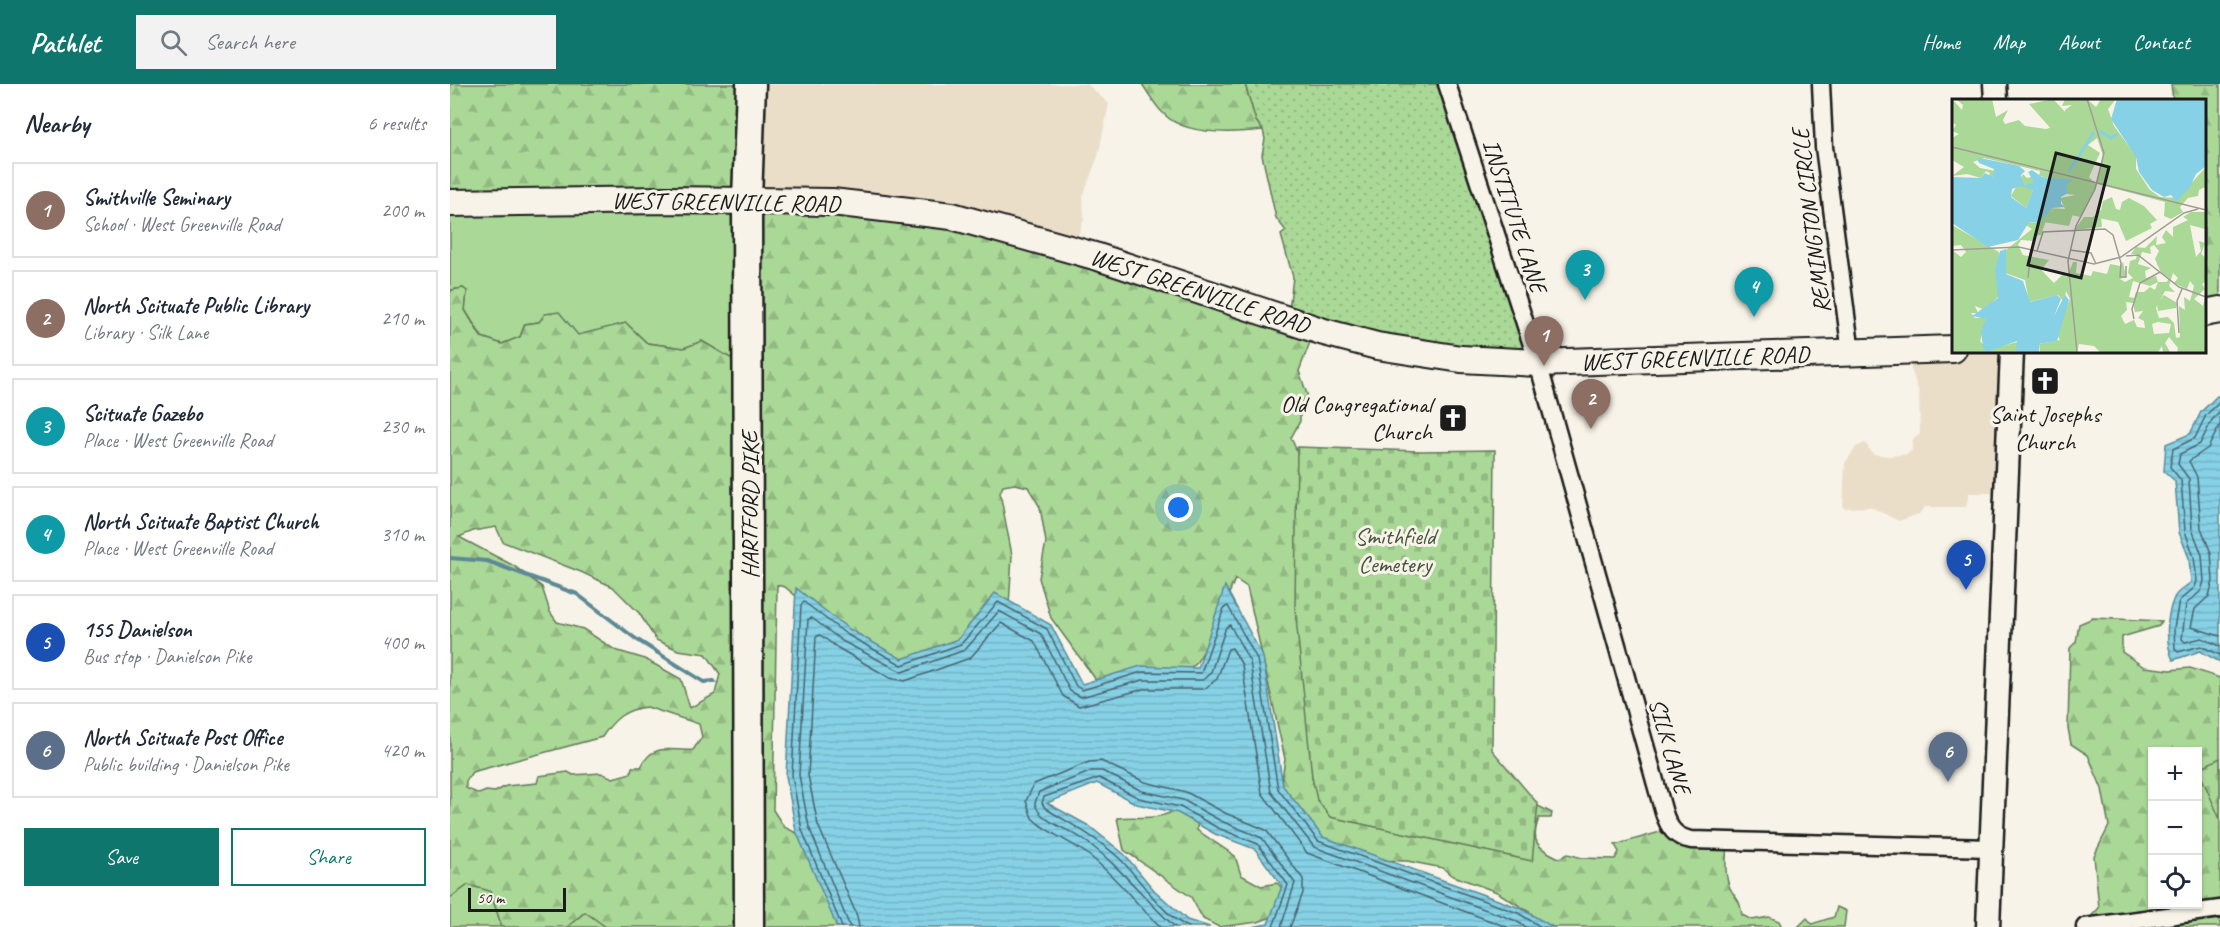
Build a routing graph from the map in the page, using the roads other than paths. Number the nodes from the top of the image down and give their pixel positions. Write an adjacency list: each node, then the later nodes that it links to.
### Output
1 (751, 84): 6 (highway, HARTFORD PIKE)
2 (1447, 84): 13 (street, INSTITUTE LANE)
3 (1821, 84): 12 (street, REMINGTON CIRCLE)
4 (1995, 84): 5 (main road)
5 (1996, 99)
6 (747, 200): 7 (main road, WEST GREENVILLE ROAD); 13 (main road, WEST GREENVILLE ROAD); 16 (highway, HARTFORD PIKE)
7 (450, 203)
8 (2220, 310): 9 (main road)
9 (2205, 313)
10 (1952, 349): 12 (main road, WEST GREENVILLE ROAD)
11 (2012, 352): 14 (main road)
12 (1851, 353): 13 (main road, WEST GREENVILLE ROAD)
13 (1538, 363): 14 (street, SILK LANE)
14 (1991, 848): 17 (main road)
15 (2220, 909): 18 (street)
16 (749, 927)
17 (1988, 927)
18 (2085, 927)

